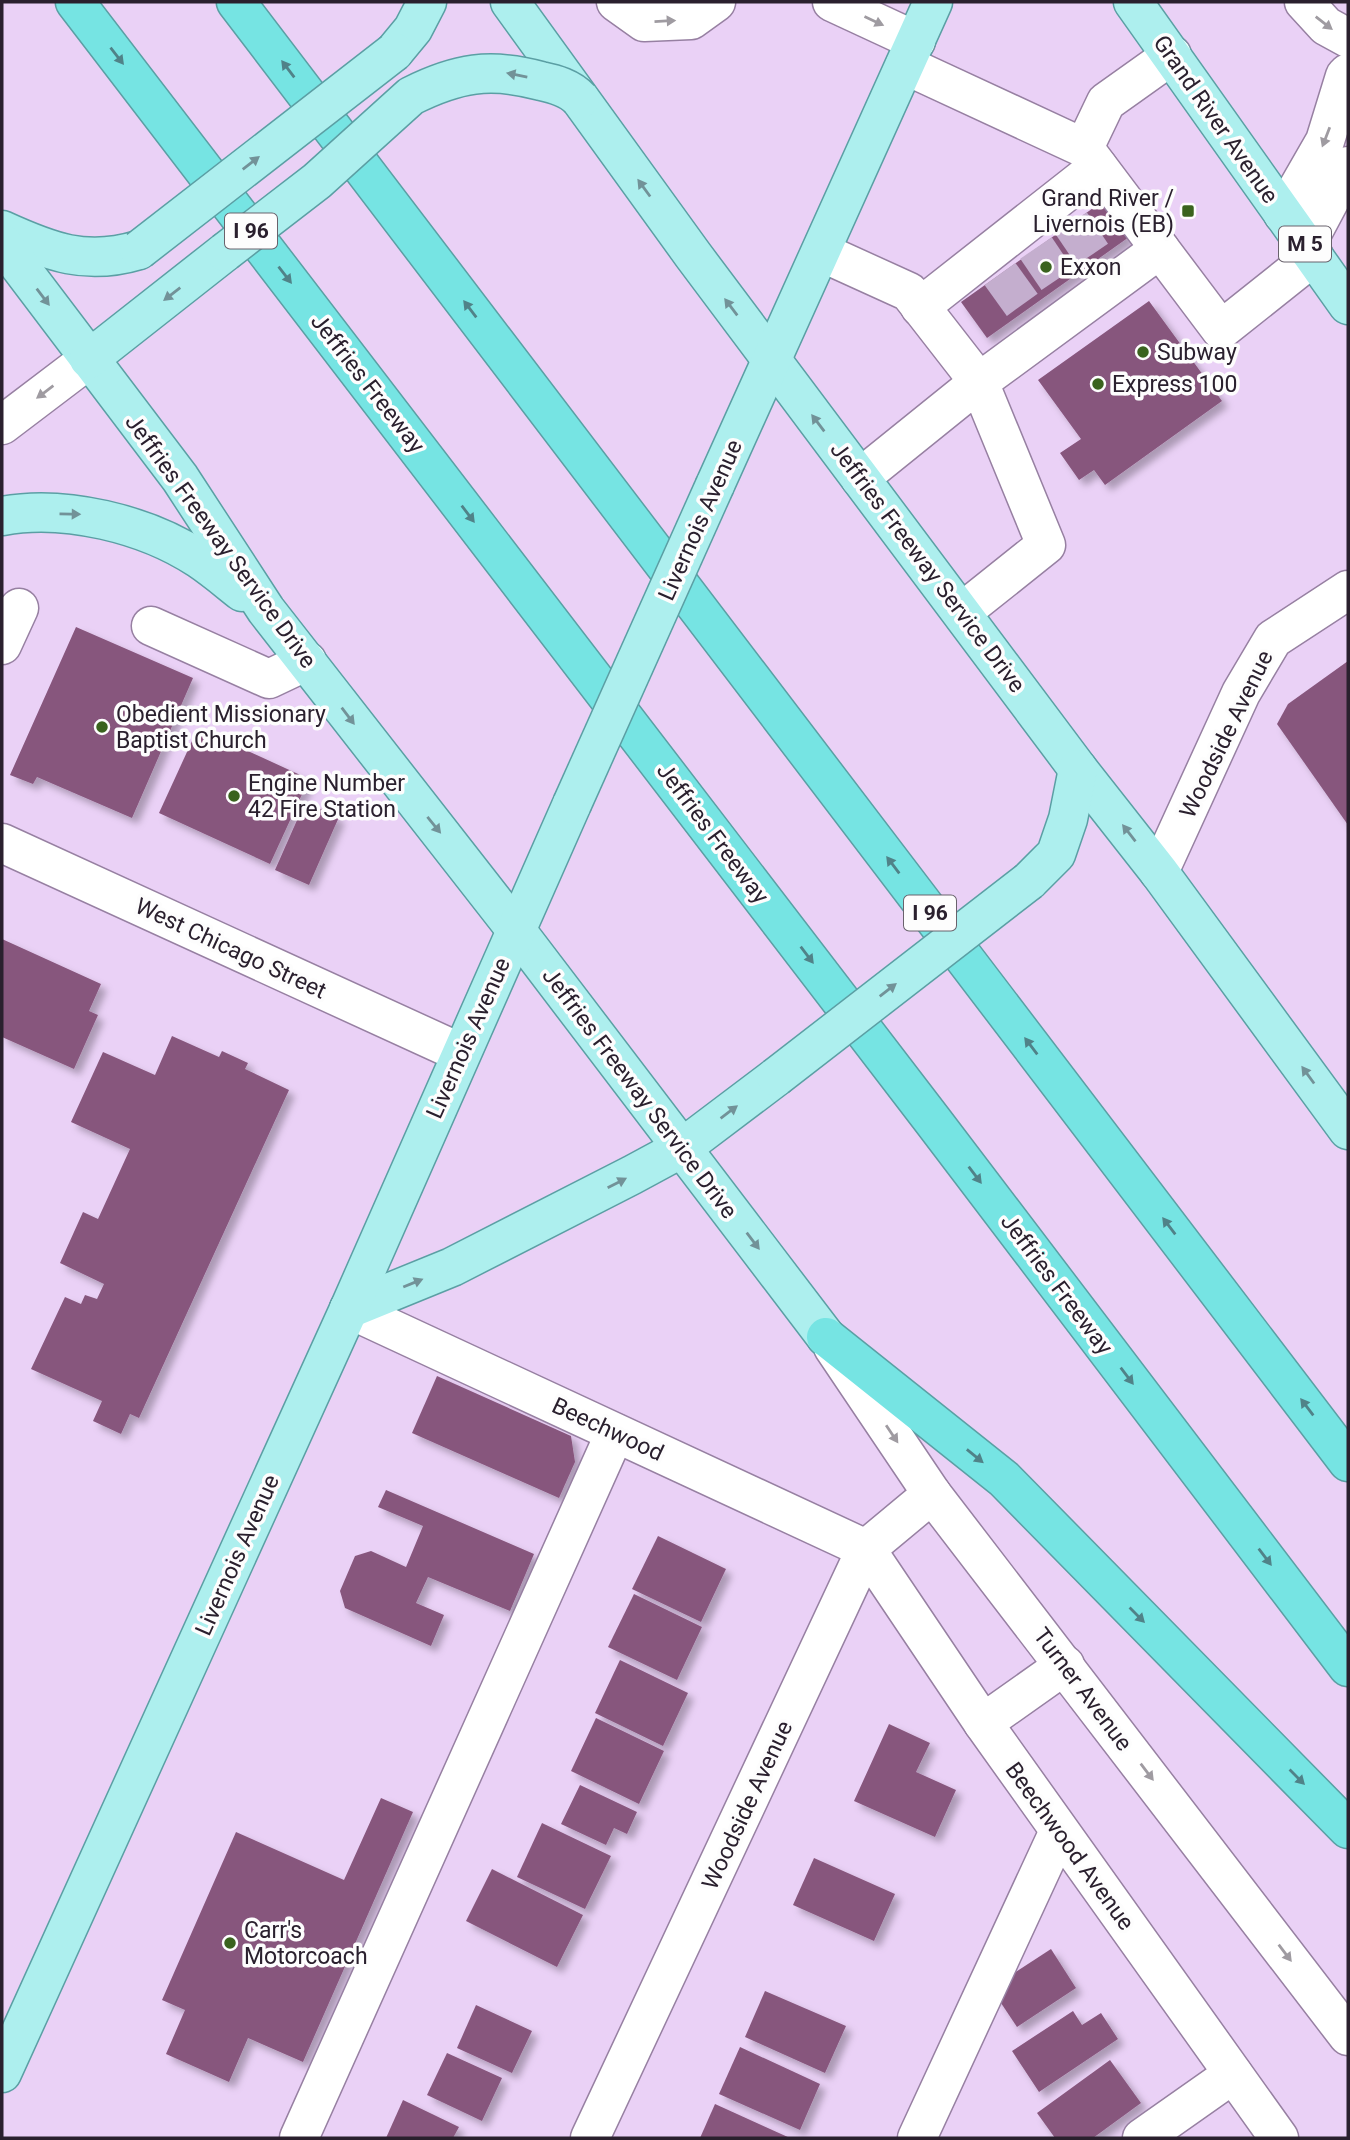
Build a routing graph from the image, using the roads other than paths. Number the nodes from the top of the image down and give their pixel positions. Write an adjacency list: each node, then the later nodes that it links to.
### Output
1 (75, 2): 53 (highway, Jeffries Freeway / I 96, one-way to 53)
2 (236, 2): 49 (highway, I 96, one-way to 2)
3 (427, 2): 19 (main road, one-way to 3, bridge)
4 (510, 2): 15 (main road, Jeffries Freeway Service Drive)
5 (615, 2): 6 (street, one-way to 6)
6 (716, 2)
7 (832, 2): 12 (street, one-way to 12)
8 (933, 2): 12 (main road, Livernois Avenue)
9 (1133, 2): 13 (main road, Grand River Avenue / M 5)
10 (1304, 2): 11 (street, one-way to 11)
11 (1348, 38)
12 (910, 53): 16 (street); 23 (main road, Livernois Avenue)
13 (1172, 55): 16 (street); 18 (main road, Grand River Avenue / M 5)
14 (1348, 73): 18 (street, one-way to 18)
15 (580, 99): 26 (main road, one-way to 26, bridge); 27 (main road, Jeffries Freeway Service Drive, one-way to 15)
16 (1091, 158): 21 (street); 25 (street)
17 (1348, 166): 22 (street)
18 (1283, 214): 22 (main road, Grand River Avenue / M 5)
19 (2, 230)
20 (2, 243): 26 (main road, Jeffries Freeway Service Drive, one-way to 26)
21 (1160, 249): 22 (street); 28 (street)
22 (1310, 250): 24 (main road, Grand River Avenue / M 5)
23 (821, 252): 25 (street); 27 (main road, Livernois Avenue)
24 (1348, 305)
25 (920, 307): 28 (street)
26 (89, 359): 29 (street, one-way to 29); 34 (main road, Jeffries Freeway Service Drive)
27 (772, 362): 30 (main road, Jeffries Freeway Service Drive, one-way to 27); 42 (main road, Livernois Avenue, bridge)
28 (979, 382): 30 (street); 35 (street)
29 (2, 425)
30 (860, 478): 35 (main road, Jeffries Freeway Service Drive)
31 (2, 516): 34 (main road, one-way to 34)
32 (1348, 590): 41 (street, Woodside Avenue)
33 (19, 608): 37 (street)
34 (266, 610): 38 (main road, Jeffries Freeway Service Drive)
35 (962, 612): 39 (main road, Jeffries Freeway Service Drive)
36 (151, 626): 38 (street)
37 (2, 645)
38 (307, 661): 42 (main road, Jeffries Freeway Service Drive, one-way to 42)
39 (1078, 768): 41 (main road, Jeffries Freeway Service Drive, one-way to 39); 45 (main road, one-way to 39, bridge)
40 (2, 843): 43 (street, West Chicago Street)
41 (1159, 872): 44 (main road, Jeffries Freeway Service Drive, one-way to 41)
42 (516, 930): 43 (main road, Livernois Avenue); 45 (main road, Jeffries Freeway Service Drive)
43 (461, 1053): 46 (main road, Livernois Avenue)
44 (1348, 1130)
45 (682, 1148): 46 (main road, one-way to 45); 47 (main road, Jeffries Freeway Service Drive, one-way to 47)
46 (349, 1309): 48 (street, Beechwood); 58 (main road, Livernois Avenue)
47 (826, 1337): 50 (street, Turner Avenue, one-way to 50); 55 (highway, one-way to 55)
48 (615, 1433): 51 (street, Beechwood); 60 (street)
49 (1348, 1462)
50 (932, 1494): 51 (street, Woodside Avenue); 52 (street, Turner Avenue)
51 (866, 1549): 54 (street, Beechwood Avenue); 61 (street, Woodside Avenue)
52 (1065, 1665): 54 (street); 57 (street, Turner Avenue, one-way to 57)
53 (1348, 1667)
54 (982, 1723): 56 (street, Beechwood Avenue)
55 (1348, 1829)
56 (1059, 1831): 59 (street, Beechwood Avenue); 62 (street)
57 (1348, 2036)
58 (2, 2073)
59 (1233, 2074): 63 (street); 64 (street, Beechwood Avenue)
60 (299, 2138)
61 (590, 2138)
62 (917, 2138)
63 (1142, 2138)
64 (1279, 2138)

